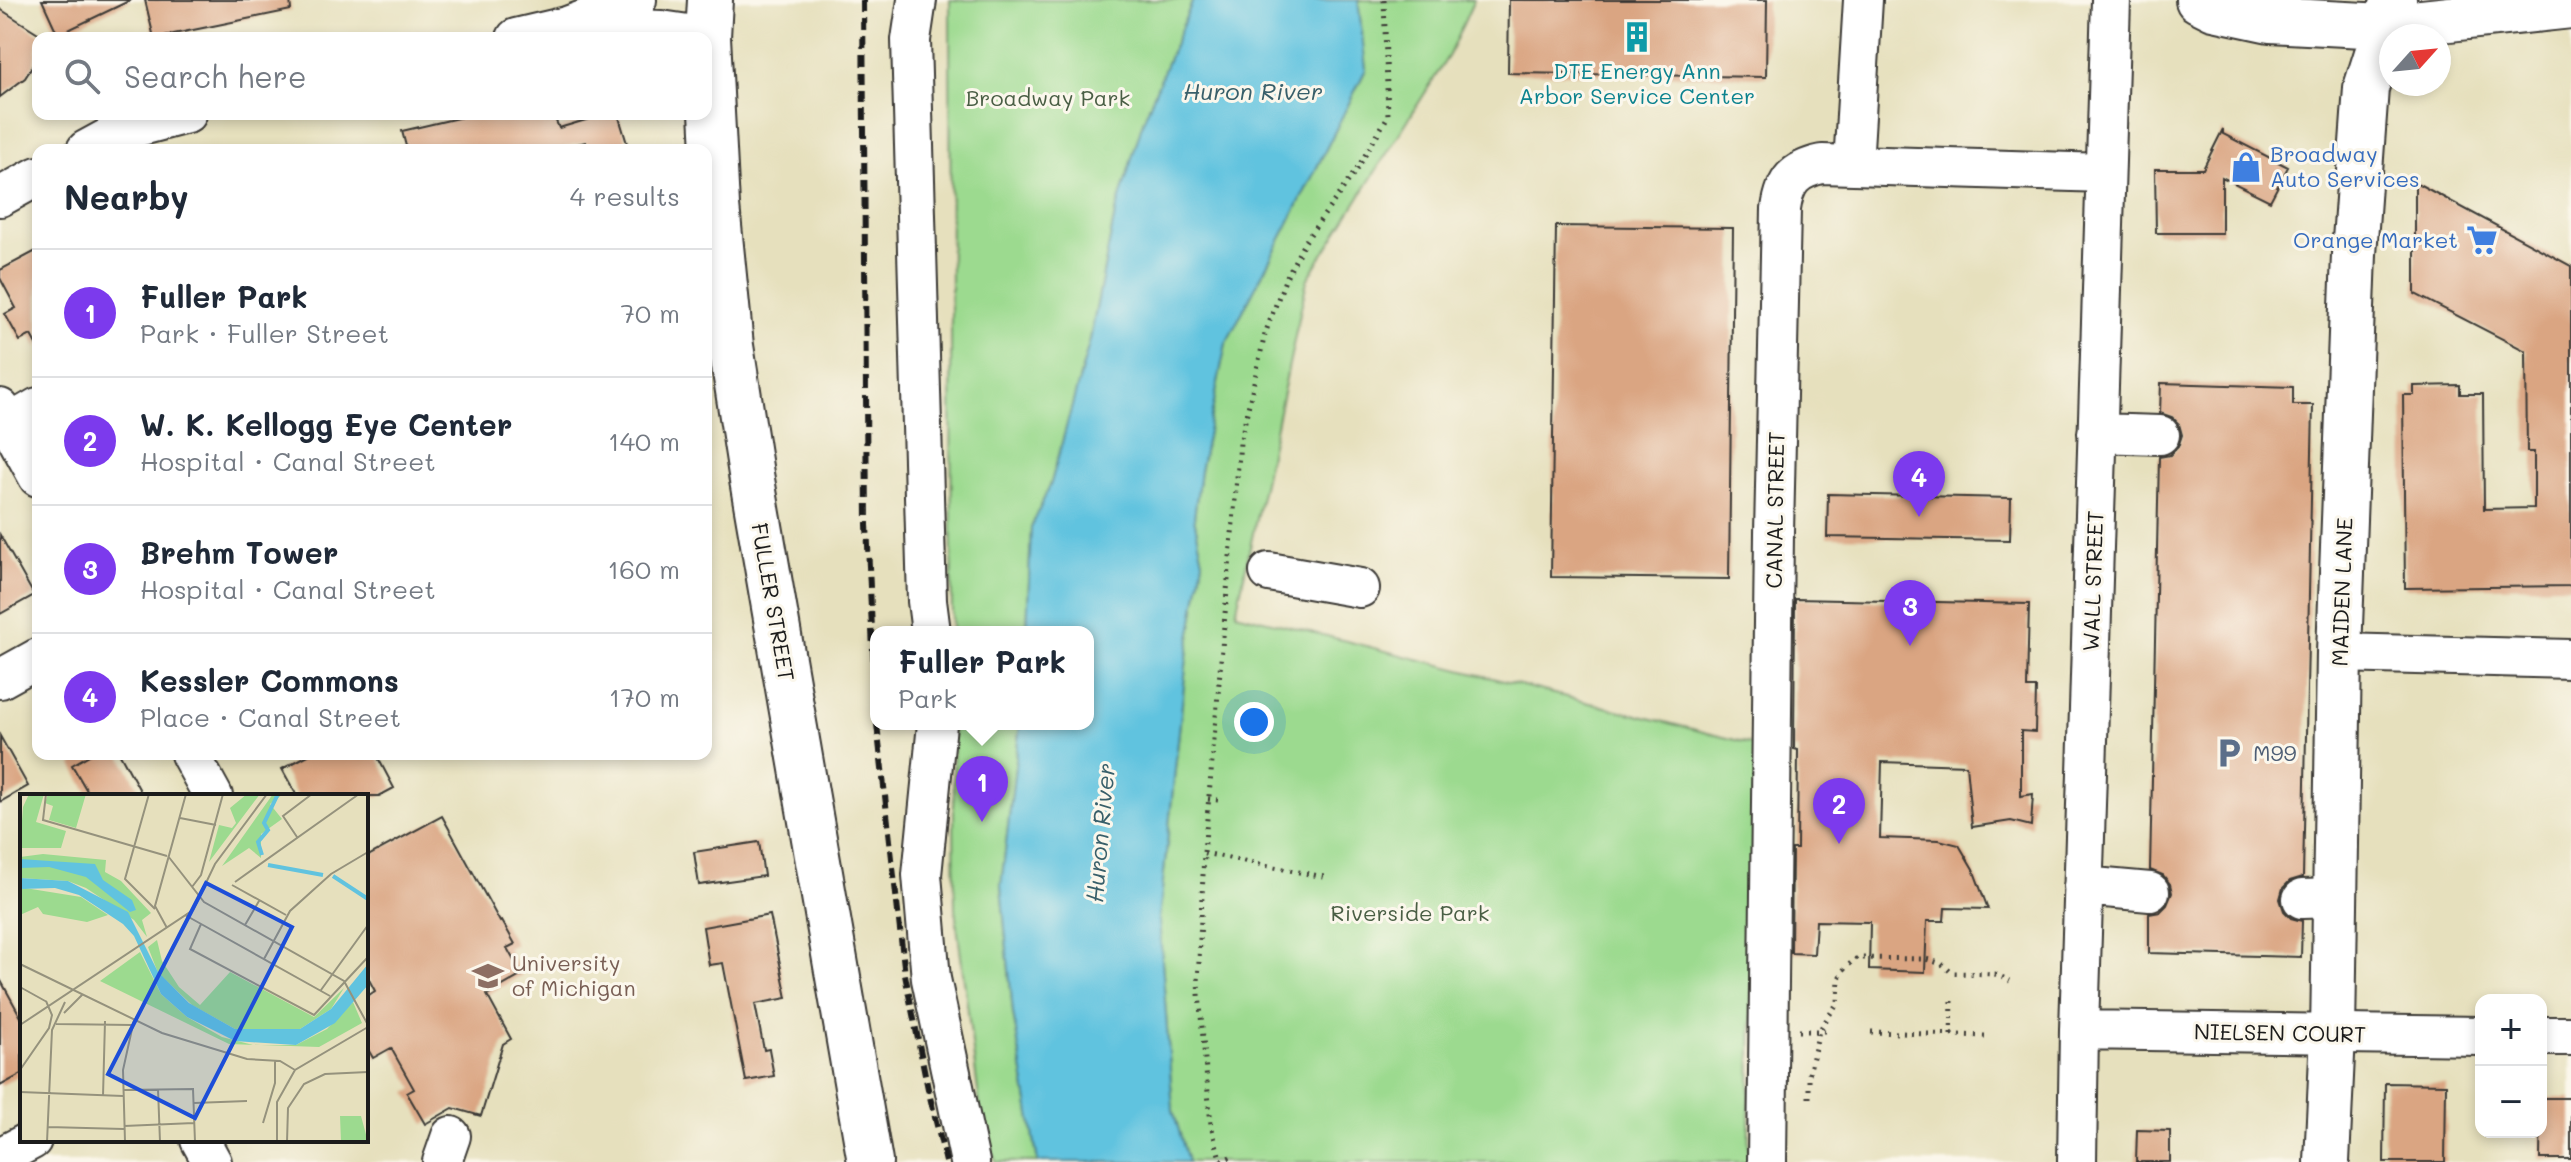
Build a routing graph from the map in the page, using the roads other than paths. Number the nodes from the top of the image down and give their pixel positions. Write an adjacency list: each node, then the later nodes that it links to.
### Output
1 (637, 0): 9 (street)
2 (917, 0): 26 (street)
3 (1863, 0): 15 (street)
4 (2111, 0): 16 (street, WALL STREET)
5 (2198, 0): 7 (main road)
6 (2571, 6): 7 (main road)
7 (2389, 13): 27 (main road, MAIDEN LANE)
8 (709, 18): 9 (street)
9 (567, 26): 10 (street)
10 (542, 32)
11 (164, 120): 13 (street)
12 (711, 120): 14 (main road, FULLER STREET)
13 (97, 144)
14 (711, 144)
15 (1853, 165): 16 (street, CANAL STREET); 47 (street, CANAL STREET)
16 (2105, 173): 21 (street, WALL STREET)
17 (32, 179): 18 (street)
18 (0, 197)
19 (712, 207): 45 (main road, FULLER STREET)
20 (16, 413): 23 (street)
21 (2097, 433): 22 (street); 34 (street, WALL STREET)
22 (2160, 435)
23 (32, 460)
24 (1269, 572): 25 (street)
25 (1360, 588)
26 (930, 626)
27 (2339, 653): 28 (street); 37 (main road, MAIDEN LANE)
28 (2571, 659)
29 (32, 661): 30 (street)
30 (0, 679)
31 (936, 730): 46 (street)
32 (193, 760): 33 (street)
33 (212, 794)
34 (2083, 886): 35 (street); 36 (street, WALL STREET)
35 (2150, 892)
36 (2079, 1030): 37 (street, NIELSEN COURT); 48 (street, WALL STREET)
37 (2333, 1034): 38 (street, NIELSEN COURT); 49 (main road, MAIDEN LANE)
38 (2475, 1036)
39 (2547, 1036): 40 (street)
40 (2571, 1036)
41 (28, 1142): 43 (street)
42 (201, 1142): 44 (street)
43 (0, 1157)
44 (212, 1162)
45 (870, 1162)
46 (970, 1162)
47 (1767, 1162)
48 (2077, 1162)
49 (2327, 1162)

